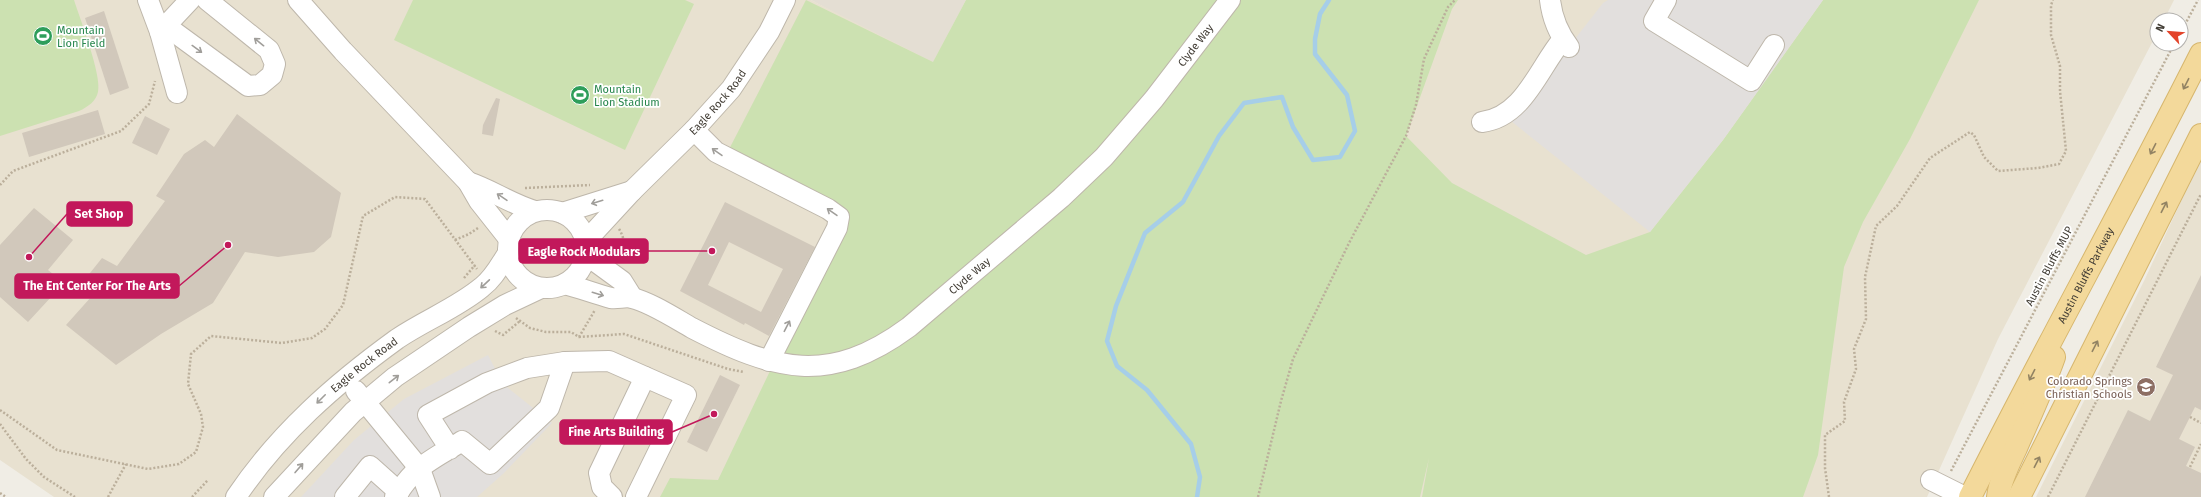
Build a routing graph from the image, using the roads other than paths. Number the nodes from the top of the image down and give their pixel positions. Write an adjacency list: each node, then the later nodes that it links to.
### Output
1 (148, 0): 9 (street)
2 (190, 0): 9 (street)
3 (207, 0): 9 (street, one-way to 3)
4 (298, 0): 16 (street)
5 (785, 0): 14 (street, Eagle Rock Road)
6 (1230, 0): 26 (street, Clyde Way)
7 (1550, 0): 13 (street)
8 (1666, 0): 10 (street)
9 (163, 29): 12 (street)
10 (1774, 45)
11 (2201, 54): 24 (main road, Austin Bluffs Parkway, one-way to 24)
12 (178, 93)
13 (1482, 122)
14 (694, 130): 17 (street, Eagle Rock Road); 26 (street, one-way to 14)
15 (2201, 135): 44 (main road, one-way to 15)
16 (468, 182): 18 (street, one-way to 16); 20 (street)
17 (632, 191): 19 (street, Eagle Rock Road, one-way to 19); 21 (street, Eagle Rock Road)
18 (535, 212): 19 (street, Eagle Rock Road); 20 (street, Eagle Rock Road)
19 (562, 213): 21 (street)
20 (508, 246): 23 (street); 29 (street, Eagle Rock Road, one-way to 29)
21 (585, 248): 22 (street, Eagle Rock Road); 25 (street)
22 (565, 284): 23 (street); 25 (street, one-way to 25)
23 (541, 288): 30 (street, one-way to 23)
24 (2075, 295): 42 (main road, Austin Bluffs Parkway, one-way to 42); 43 (main road)
25 (632, 297): 26 (street, Clyde Way)
26 (769, 361)
27 (565, 362): 28 (street); 31 (street); 31 (street)
28 (644, 377): 39 (street); 40 (street)
29 (346, 379): 30 (street); 35 (street, Eagle Rock Road, one-way to 35)
30 (365, 402): 32 (street); 36 (street, one-way to 30)
31 (450, 449): 32 (street)
32 (420, 469): 34 (street); 38 (street)
33 (1938, 483): 41 (street)
34 (397, 494): 37 (street)
35 (236, 497)
36 (274, 497)
37 (345, 497)
38 (430, 497)
39 (612, 497)
40 (636, 497)
41 (1965, 497)
42 (1970, 497)
43 (1998, 497)
44 (2019, 497)

